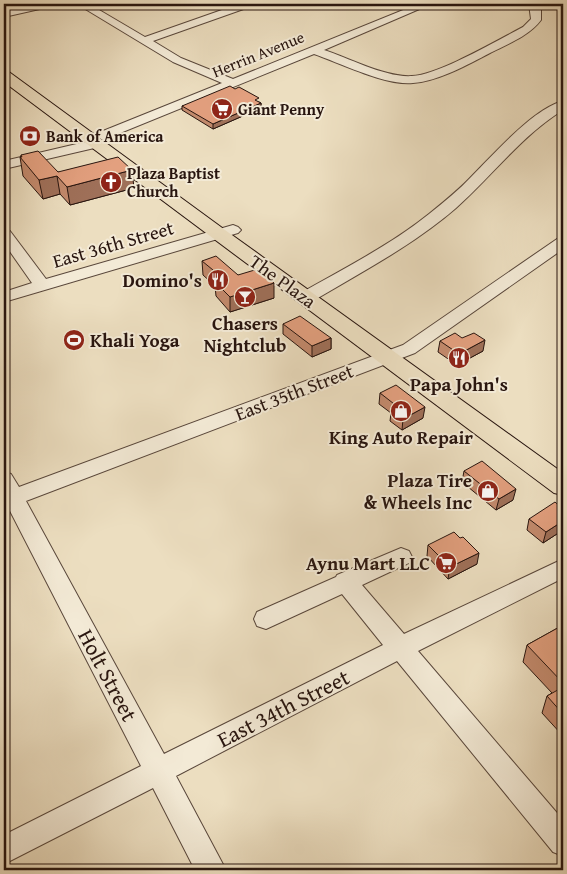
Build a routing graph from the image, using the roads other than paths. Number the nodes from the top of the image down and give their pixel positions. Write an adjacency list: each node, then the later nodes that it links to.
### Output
1 (49, 4): 6 (street)
2 (82, 4): 7 (street)
3 (248, 4): 7 (street)
4 (426, 4): 8 (street, Herrin Avenue)
5 (534, 4): 8 (street)
6 (4, 14)
7 (144, 40): 11 (street)
8 (315, 50): 11 (street, Herrin Avenue)
9 (4, 62): 13 (main road, The Plaza)
10 (4, 75): 13 (main road, The Plaza)
11 (233, 83): 13 (street, Herrin Avenue)
12 (563, 105): 19 (street)
13 (100, 140): 14 (street, Herrin Avenue); 15 (main road, The Plaza)
14 (4, 165)
15 (225, 232): 18 (street, East 36th Street); 19 (main road, The Plaza)
16 (5, 234): 18 (street)
17 (563, 242): 21 (street, East 35th Street)
18 (42, 285): 20 (street, East 36th Street)
19 (311, 294): 21 (main road, The Plaza)
20 (4, 297)
21 (394, 354): 22 (main road, The Plaza); 23 (street, East 35th Street)
22 (563, 481)
23 (7, 493): 29 (street, Holt Street)
24 (401, 557): 26 (street)
25 (563, 568): 28 (street, East 34th Street)
26 (345, 581): 27 (street); 28 (street)
27 (266, 618)
28 (400, 648): 29 (street, East 34th Street); 30 (street)
29 (159, 771): 31 (street, East 34th Street); 32 (street, Holt Street)
30 (563, 842)
31 (4, 850)
32 (211, 870)

